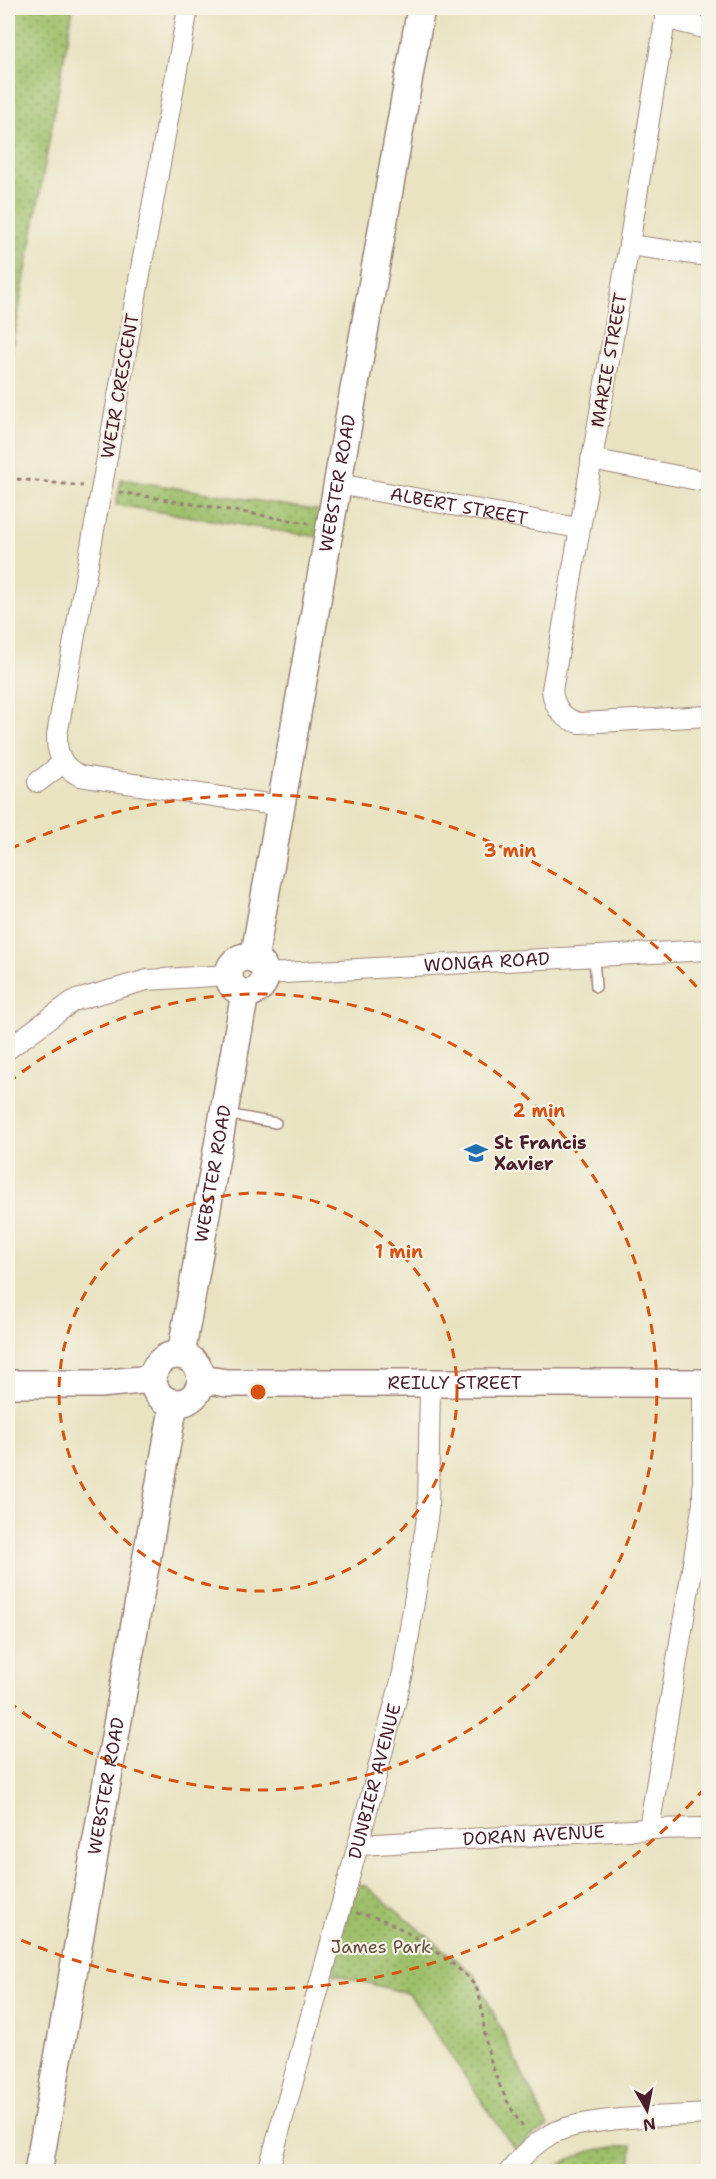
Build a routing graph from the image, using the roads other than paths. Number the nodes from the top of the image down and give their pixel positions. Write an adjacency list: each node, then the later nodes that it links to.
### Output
1 (188, 8): 12 (street, WEIR CRESCENT)
2 (421, 8): 9 (street, WEBSTER ROAD)
3 (666, 13): 4 (street); 5 (street, MARIE STREET)
4 (708, 29)
5 (629, 245): 6 (street); 7 (street, MARIE STREET)
6 (708, 256)
7 (591, 459): 8 (street); 10 (street, MARIE STREET)
8 (708, 482)
9 (338, 484): 10 (street, ALBERT STREET); 14 (street, WEBSTER ROAD)
10 (578, 528): 11 (street, MARIE STREET)
11 (708, 716)
12 (63, 763): 13 (street); 14 (street)
13 (38, 782)
14 (280, 806): 17 (street, WEBSTER ROAD)
15 (708, 950): 16 (street, WONGA ROAD)
16 (594, 957): 17 (street, WONGA ROAD); 19 (lane)
17 (259, 967): 18 (street)
18 (237, 984): 20 (street); 21 (street, WEBSTER ROAD)
19 (596, 987)
20 (8, 1050)
21 (223, 1113): 22 (lane); 23 (street, WEBSTER ROAD)
22 (276, 1124)
23 (181, 1355): 24 (street); 25 (street)
24 (152, 1379): 28 (street); 29 (street)
25 (201, 1379): 26 (street, REILLY STREET); 29 (street)
26 (430, 1383): 27 (street, REILLY STREET); 32 (street, DUNBIER AVENUE)
27 (706, 1383): 31 (street)
28 (8, 1384)
29 (174, 1403): 34 (street, WEBSTER ROAD)
30 (708, 1828): 31 (street, DORAN AVENUE)
31 (650, 1829): 32 (street, DORAN AVENUE)
32 (358, 1845): 35 (street, DUNBIER AVENUE)
33 (708, 2114): 36 (street)
34 (38, 2172)
35 (268, 2172)
36 (509, 2172)

